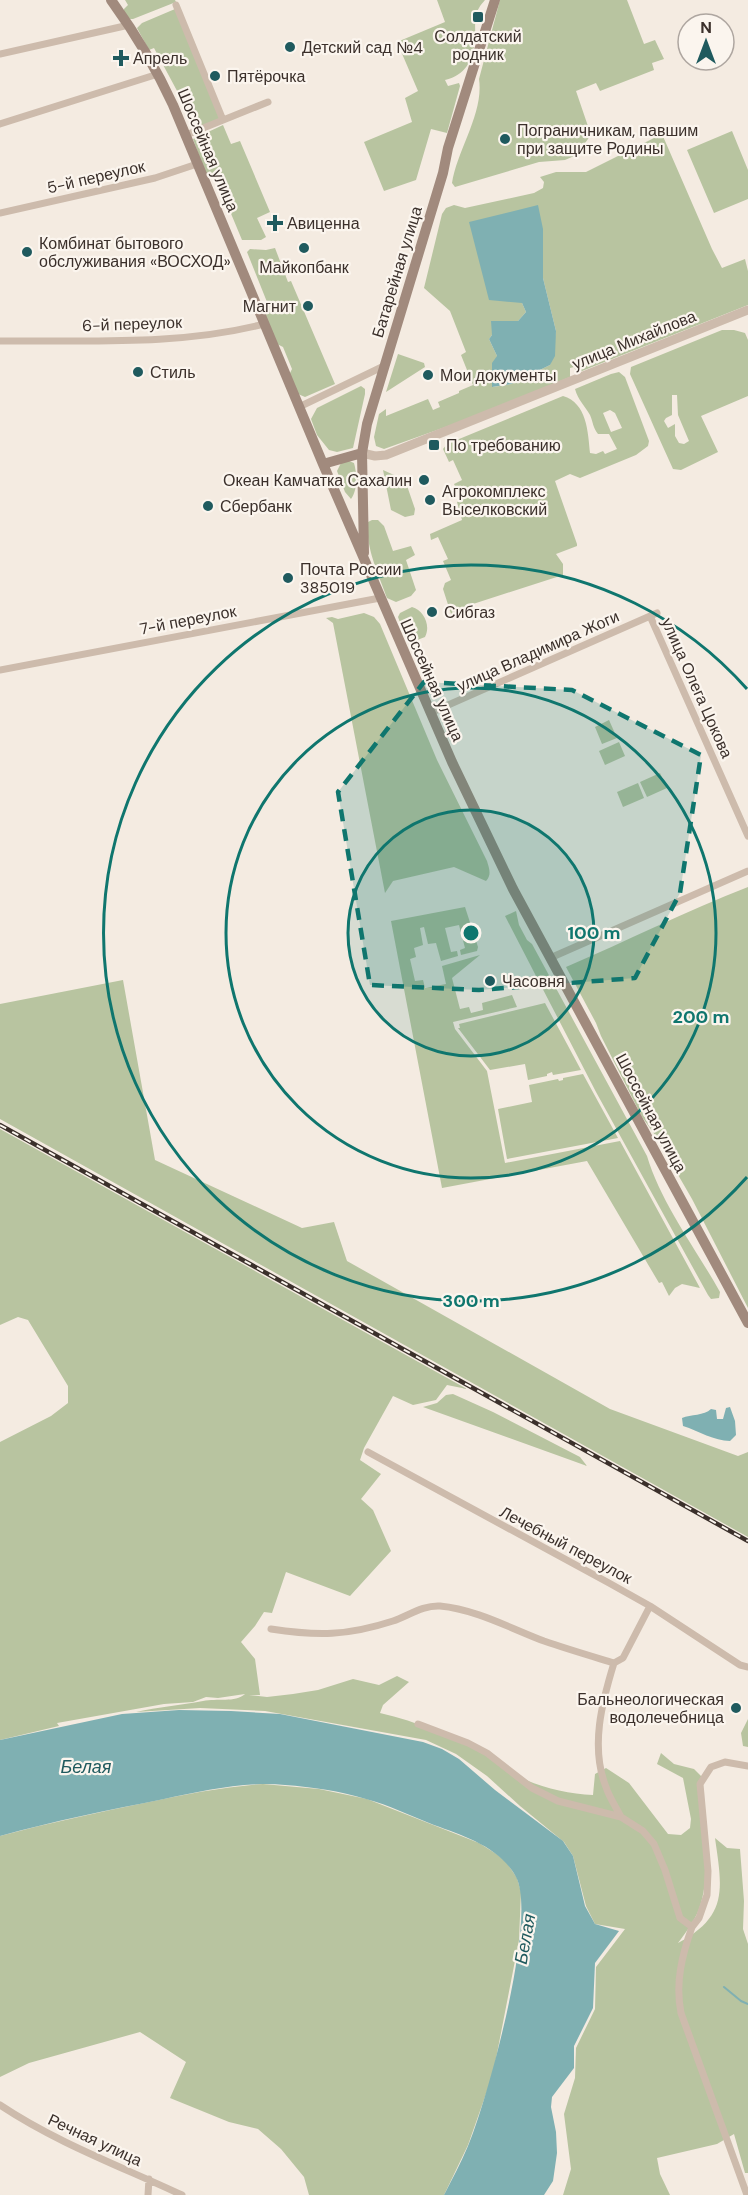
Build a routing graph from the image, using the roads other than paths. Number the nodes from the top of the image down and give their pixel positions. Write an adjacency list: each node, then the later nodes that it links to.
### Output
1 (111, 0): 4 (main road, Шоссейная улица)
2 (495, 0): 16 (main road, Батарейная улица)
3 (176, 5): 8 (street)
4 (129, 25): 5 (street); 6 (main road, Шоссейная улица)
5 (0, 54)
6 (158, 74): 9 (street); 10 (main road, Шоссейная улица)
7 (268, 102): 8 (street)
8 (223, 120): 10 (street)
9 (0, 124)
10 (186, 135): 11 (main road, Шоссейная улица)
11 (197, 164): 12 (street, 5-й переулок); 14 (main road, Шоссейная улица)
12 (0, 213)
13 (748, 310): 18 (street, улица Михайлова)
14 (264, 324): 15 (street, 6-й переулок); 17 (main road, Шоссейная улица)
15 (0, 341)
16 (384, 366): 17 (street); 18 (main road, Батарейная улица)
17 (299, 407): 19 (main road, Шоссейная улица)
18 (362, 453): 19 (main road); 20 (main road, Батарейная улица)
19 (322, 464): 20 (main road, Шоссейная улица)
20 (365, 558): 21 (main road, Шоссейная улица)
21 (381, 598): 23 (street, 7-й переулок); 24 (main road, Шоссейная улица)
22 (654, 615): 24 (street, улица Владимира Жоги); 25 (street, улица Олега Цокова)
23 (0, 670)
24 (430, 713): 27 (main road, Шоссейная улица)
25 (748, 836)
26 (748, 871): 27 (street)
27 (550, 958): 28 (main road, Шоссейная улица)
28 (748, 1323)
29 (368, 1452): 30 (street, Лечебный переулок)
30 (650, 1606): 32 (street); 33 (street, Лечебный переулок)
31 (271, 1629): 32 (street)
32 (614, 1663): 36 (street)
33 (748, 1667)
34 (418, 1724): 36 (street)
35 (748, 1766): 37 (street)
36 (621, 1817): 37 (street)
37 (692, 1927): 42 (street)
38 (0, 2105): 39 (street, Речная улица)
39 (149, 2180): 40 (street); 41 (street, Речная улица)
40 (148, 2195)
41 (182, 2195)
42 (747, 2195)

